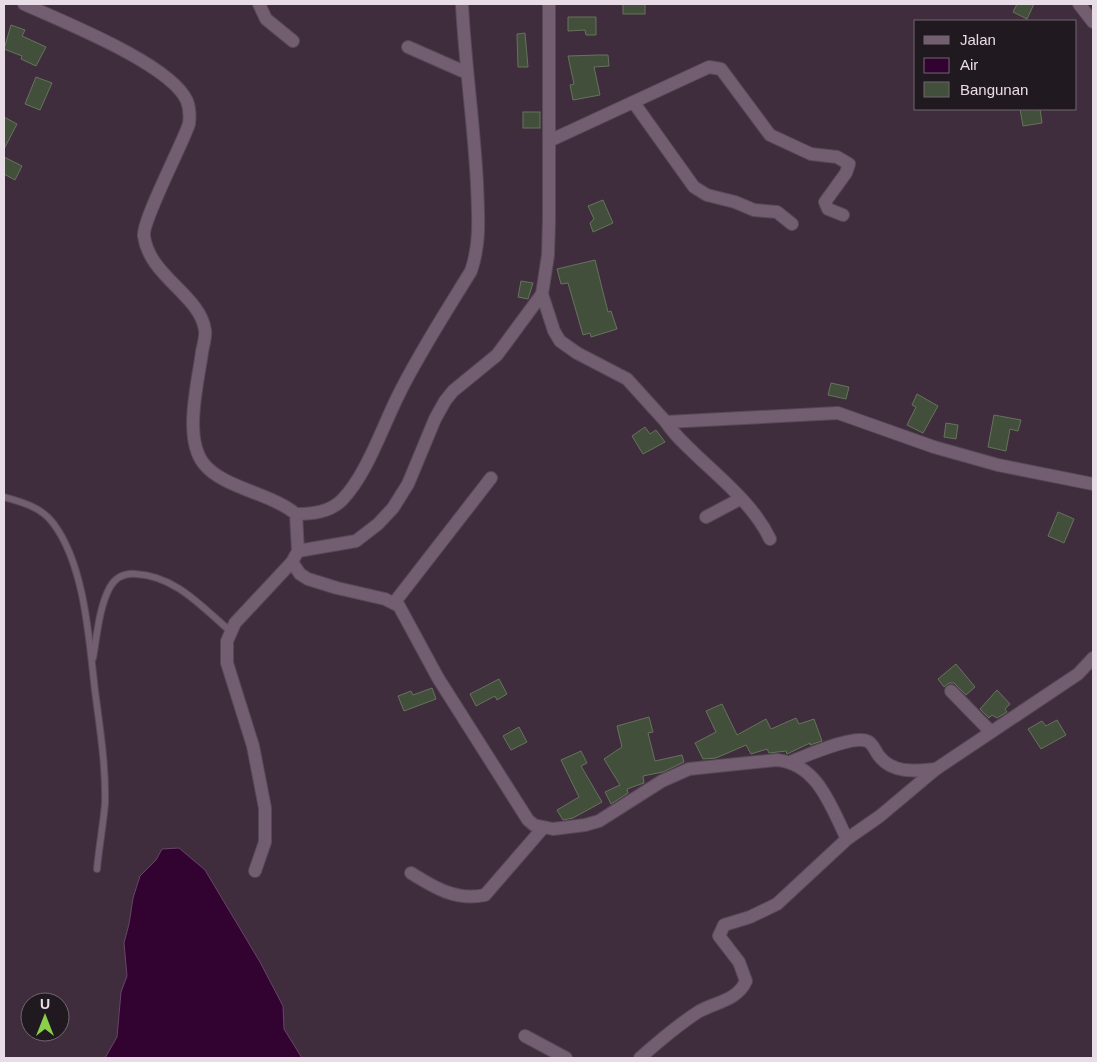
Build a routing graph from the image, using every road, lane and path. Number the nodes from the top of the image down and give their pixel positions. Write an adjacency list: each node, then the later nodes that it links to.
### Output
1 (24, 4): 20 (street)
2 (258, 4): 7 (street)
3 (462, 4): 9 (street)
4 (549, 4): 11 (street)
5 (1079, 4): 6 (street)
6 (1093, 22)
7 (293, 41)
8 (408, 47): 9 (street)
9 (468, 73): 20 (street)
10 (634, 103): 11 (street); 12 (street); 13 (street)
11 (549, 141): 14 (street)
12 (843, 215)
13 (792, 224)
14 (542, 294): 15 (street); 23 (street)
15 (666, 422): 17 (street); 19 (street)
16 (491, 478): 25 (street)
17 (1093, 484)
18 (4, 497): 28 (lane)
19 (740, 499): 21 (street); 22 (street)
20 (296, 514): 23 (street)
21 (706, 516)
22 (770, 539)
23 (298, 550): 24 (street)
24 (292, 562): 25 (street); 26 (street)
25 (394, 603): 33 (street)
26 (230, 631): 28 (lane); 36 (street)
27 (1093, 658): 30 (street)
28 (92, 664): 35 (lane)
29 (951, 691): 30 (street)
30 (991, 732): 32 (street)
31 (790, 762): 32 (street); 33 (street); 34 (street)
32 (936, 769): 34 (street)
33 (543, 828): 37 (street)
34 (847, 839): 40 (street)
35 (97, 868)
36 (255, 871)
37 (411, 873)
38 (525, 1036): 39 (street)
39 (566, 1058)
40 (640, 1058)

